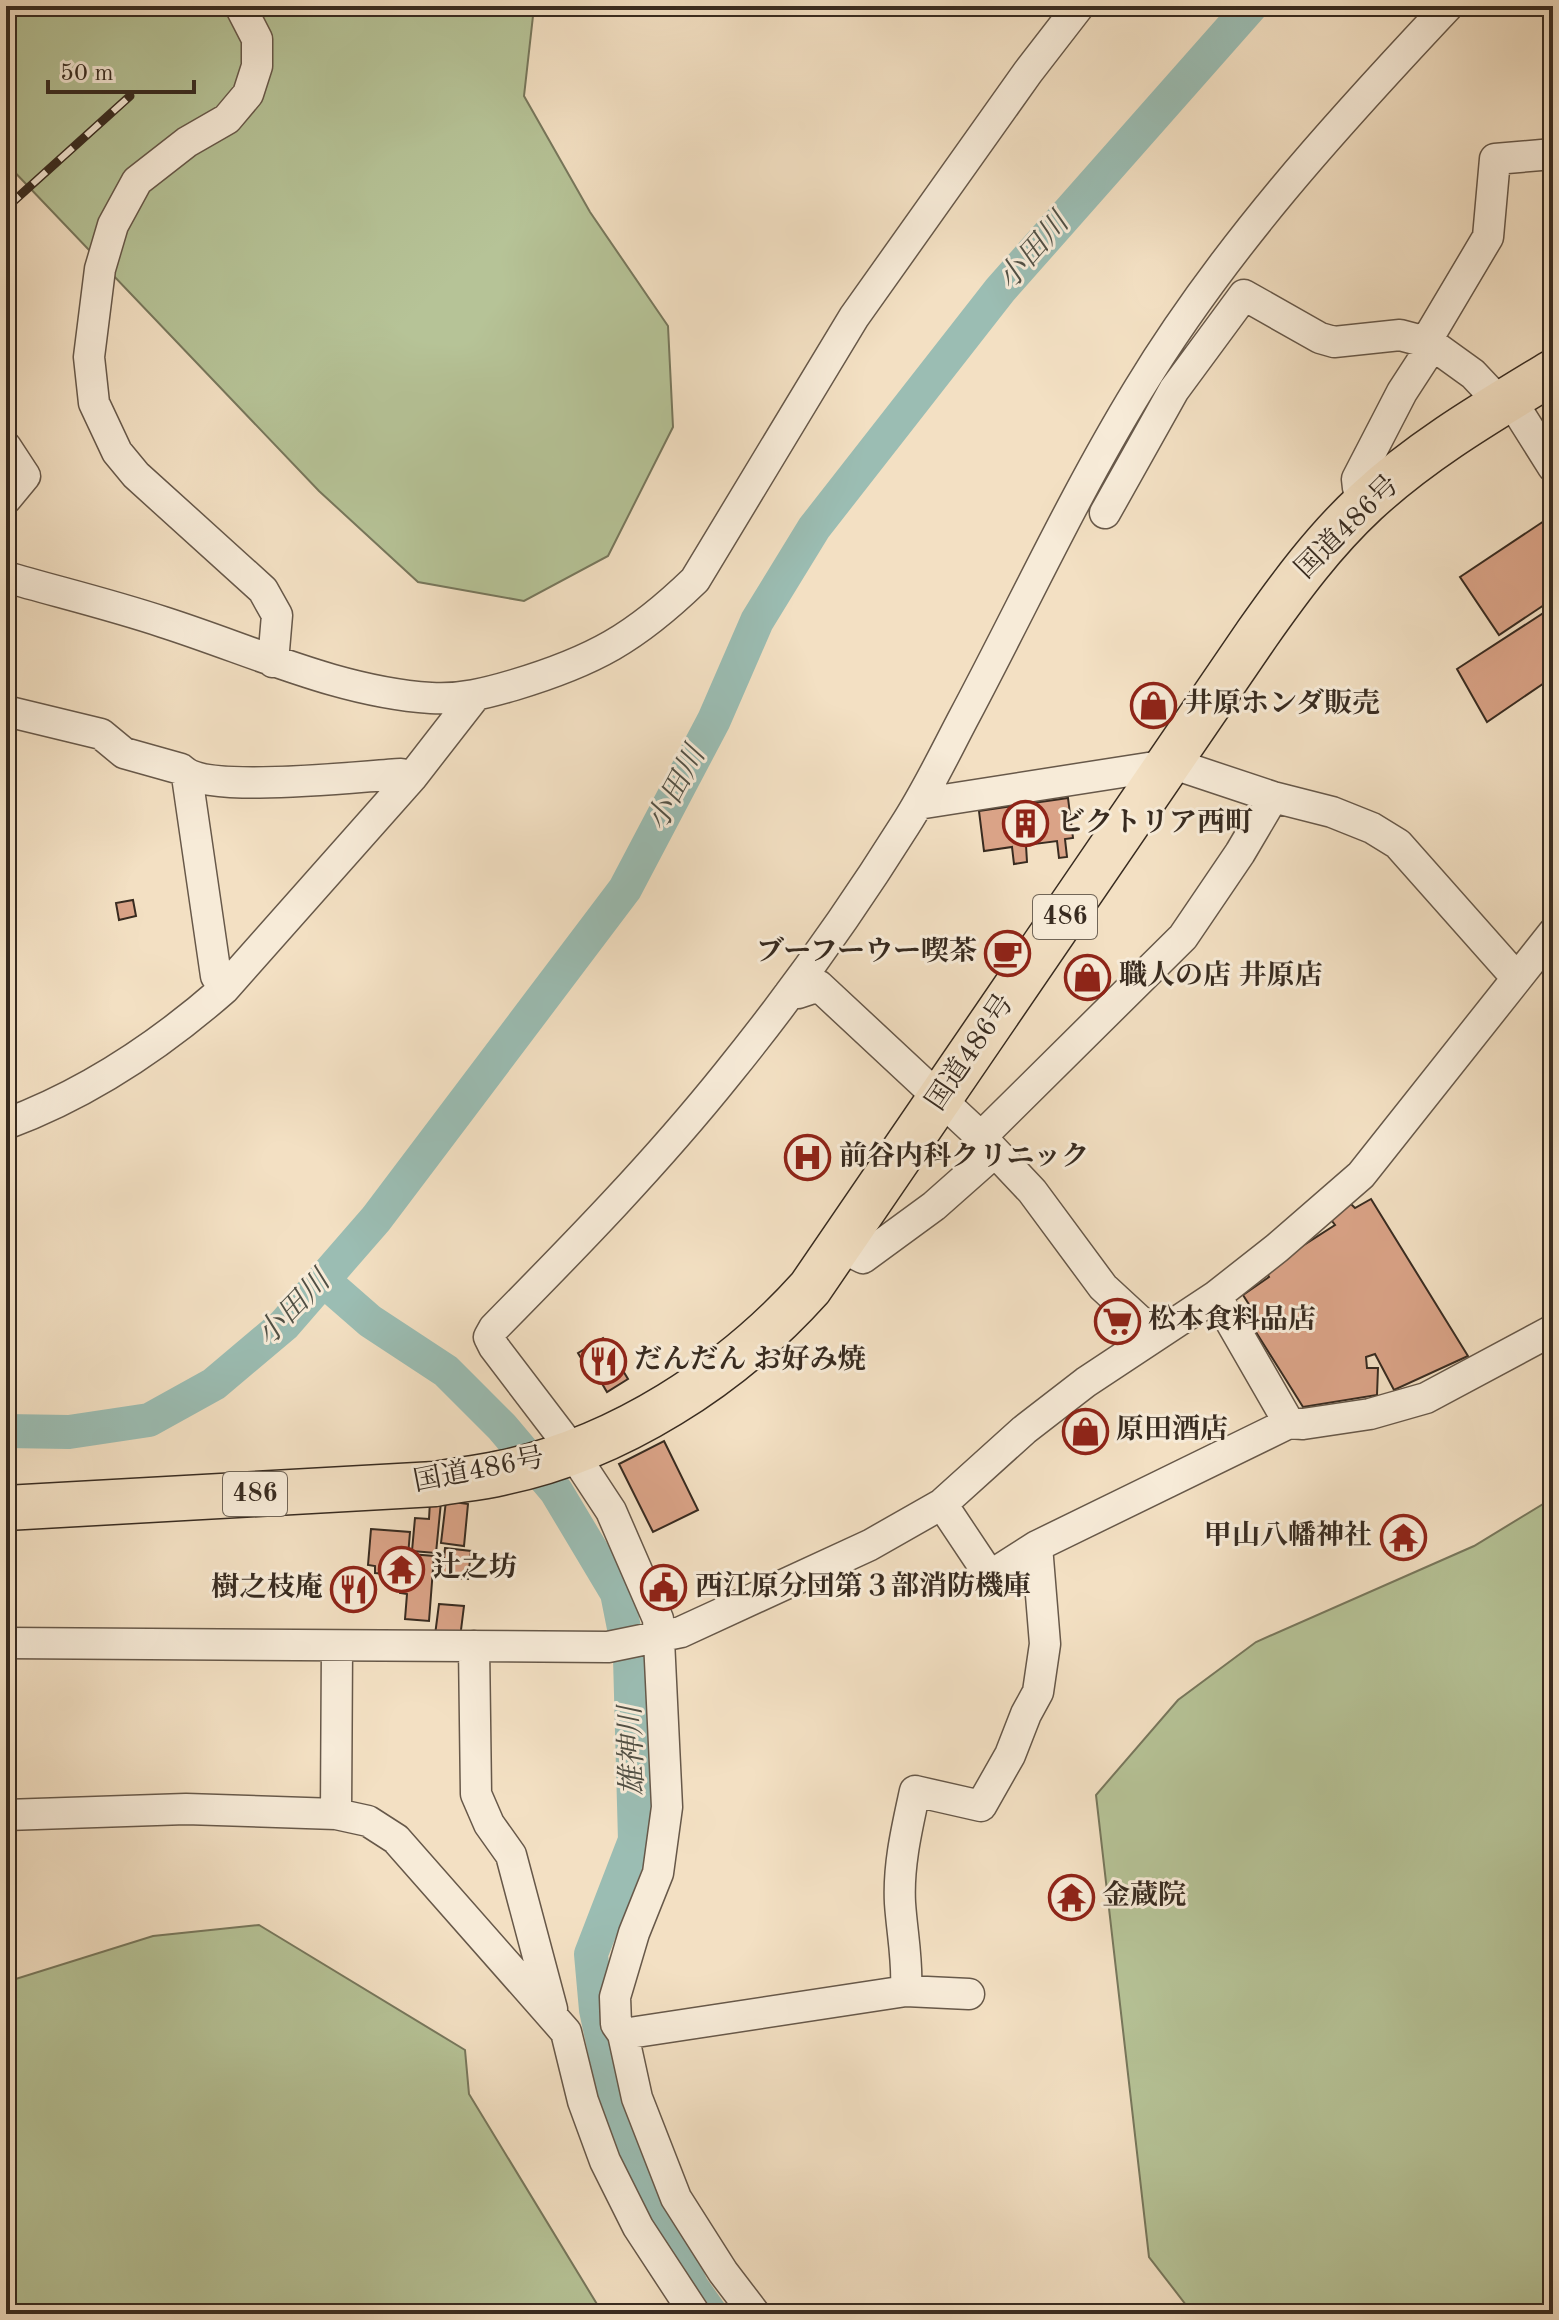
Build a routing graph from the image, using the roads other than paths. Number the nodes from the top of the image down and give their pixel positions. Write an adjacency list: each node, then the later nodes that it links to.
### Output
1 (240, 6): 19 (street)
2 (1079, 6): 20 (street)
3 (1448, 6): 5 (street)
4 (1553, 154): 8 (street)
5 (1250, 230): 6 (street); 7 (street)
6 (1241, 292): 7 (street); 8 (street); 12 (street)
7 (1186, 316): 14 (street)
8 (1430, 343): 10 (street); 16 (street)
9 (1553, 372): 10 (highway, 国道486号 / 486)
10 (1503, 402): 13 (street); 16 (highway, 国道486号 / 486)
11 (6, 447): 15 (street)
12 (1139, 456): 14 (street); 17 (street)
13 (1553, 467)
14 (1083, 486): 26 (street)
15 (6, 499)
16 (1367, 500): 22 (highway, 国道486号 / 486)
17 (1105, 513)
18 (6, 577): 19 (street)
19 (273, 662): 20 (street)
20 (475, 696): 24 (street)
21 (9, 717): 23 (street)
22 (1167, 768): 25 (street); 26 (street); 31 (highway, 国道486号 / 486)
23 (187, 776): 24 (street); 29 (street)
24 (412, 777): 29 (street)
25 (1273, 797): 28 (street); 33 (street)
26 (918, 804): 30 (street)
27 (1553, 933): 28 (street)
28 (1516, 977): 35 (street)
29 (224, 989): 32 (street)
30 (790, 993): 31 (street); 39 (street)
31 (940, 1099): 33 (street); 34 (highway, 国道486号 / 486)
32 (6, 1124)
33 (988, 1145): 34 (street); 37 (street)
34 (841, 1247): 39 (highway, 国道486号 / 486)
35 (1216, 1296): 37 (street); 38 (street)
36 (1553, 1330): 38 (street)
37 (1155, 1335): 40 (street)
38 (1289, 1423): 42 (street)
39 (567, 1454): 41 (highway, 国道486号 / 486); 43 (street)
40 (942, 1504): 42 (street); 43 (street)
41 (6, 1508)
42 (1037, 1546): 49 (street)
43 (655, 1638): 46 (street); 52 (street)
44 (6, 1643): 45 (street)
45 (337, 1646): 46 (street); 47 (street)
46 (474, 1646): 51 (street)
47 (336, 1814): 48 (street); 51 (street)
48 (6, 1815)
49 (906, 1991): 50 (street); 52 (street)
50 (969, 1994)
51 (563, 2025): 52 (street); 53 (street)
52 (616, 2028): 54 (street)
53 (695, 2314)
54 (755, 2314)

